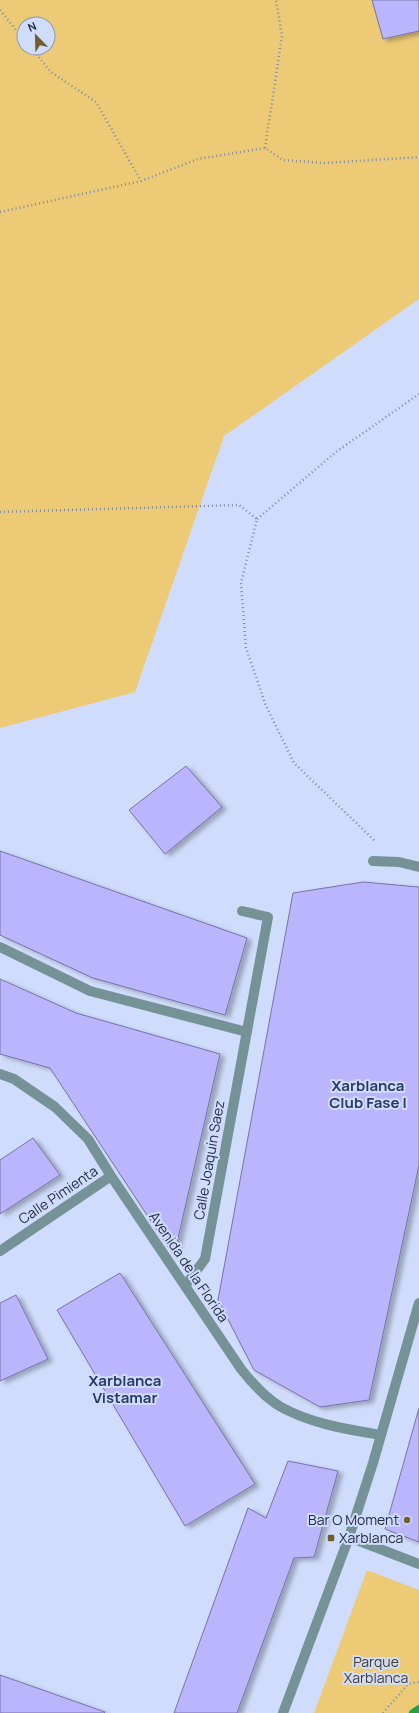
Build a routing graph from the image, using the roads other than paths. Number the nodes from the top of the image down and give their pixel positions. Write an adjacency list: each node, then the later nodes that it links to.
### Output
1 (373, 861): 2 (street)
2 (419, 867)
3 (242, 911): 5 (street, Calle Joaquín Saez)
4 (0, 947): 5 (street)
5 (247, 1032): 9 (street, Calle Joaquín Saez)
6 (0, 1074): 7 (street, Avenida de la Florida)
7 (111, 1176): 8 (street, Calle Pimienta); 9 (street, Avenida de la Florida)
8 (0, 1251)
9 (185, 1286): 11 (street, Avenida de la Florida)
10 (419, 1303): 11 (street)
11 (381, 1435): 12 (street)
12 (349, 1537): 13 (street); 14 (street)
13 (419, 1564)
14 (283, 1713)

